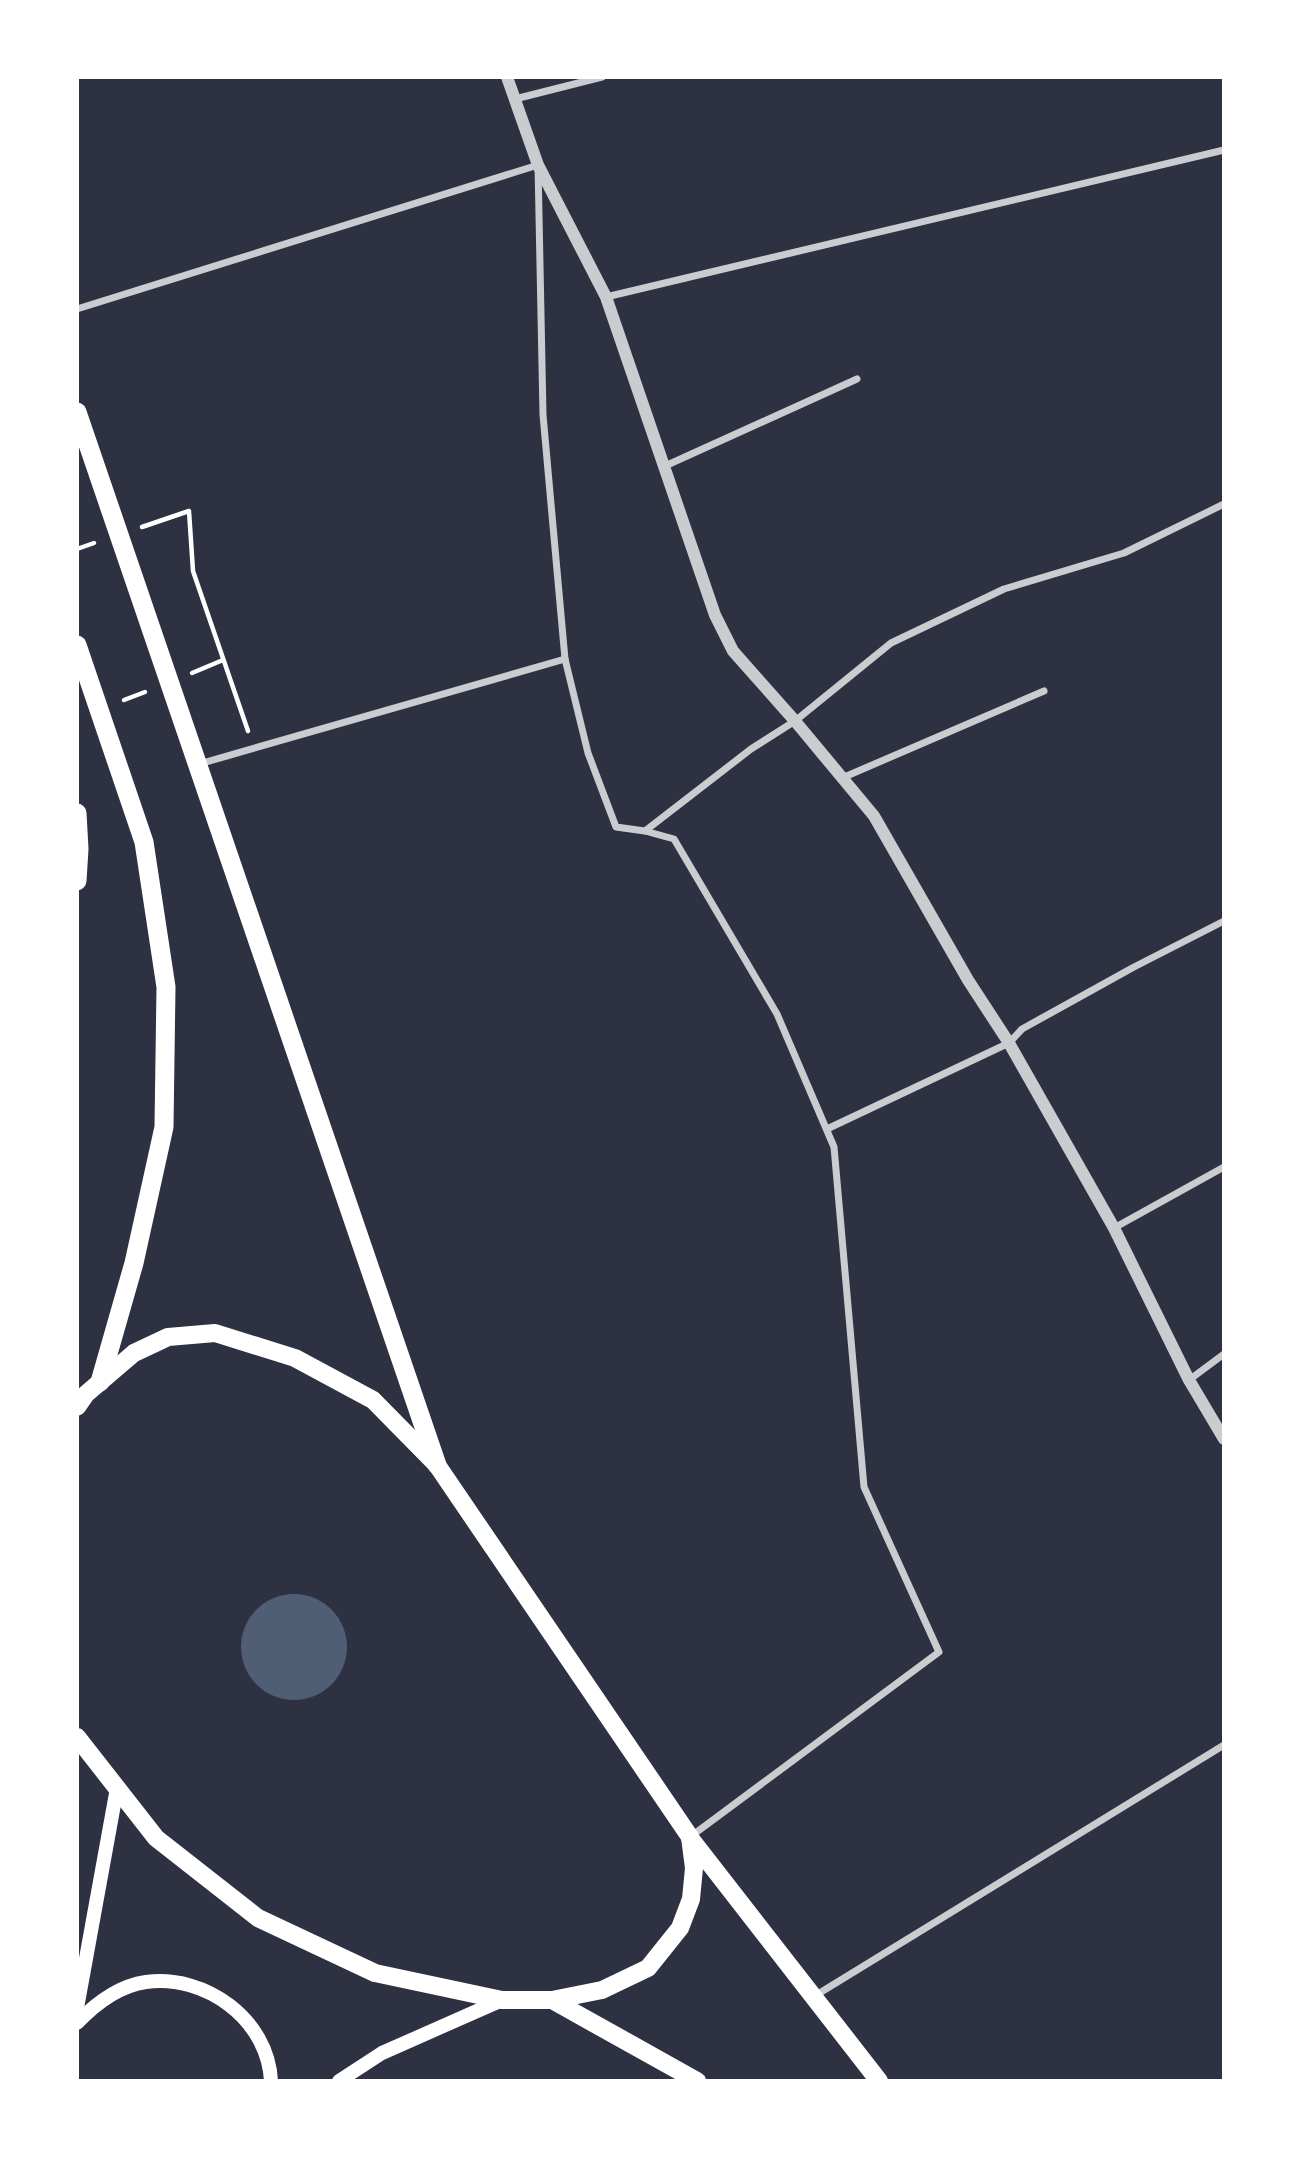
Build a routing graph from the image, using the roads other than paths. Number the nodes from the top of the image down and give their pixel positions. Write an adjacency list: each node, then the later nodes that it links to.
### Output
1 (507, 77): 3 (street)
2 (601, 77): 3 (street)
3 (515, 99): 5 (street)
4 (1224, 150): 6 (street)
5 (538, 165): 6 (street); 7 (street); 13 (street)
6 (606, 297): 10 (street)
7 (77, 309)
8 (857, 379): 10 (street)
9 (77, 411): 16 (highway)
10 (665, 466): 15 (street)
11 (1224, 504): 15 (street)
12 (77, 646): 28 (highway)
13 (565, 659): 16 (street); 19 (street)
14 (1044, 691): 17 (street)
15 (795, 721): 17 (street); 19 (street)
16 (197, 765): 30 (highway)
17 (842, 778): 22 (street)
18 (77, 813): 20 (highway)
19 (646, 831): 23 (street)
20 (77, 881)
21 (1224, 921): 22 (street)
22 (1009, 1043): 23 (street); 25 (street)
23 (827, 1129): 34 (street)
24 (1224, 1167): 25 (street)
25 (1114, 1228): 27 (street)
26 (1224, 1354): 27 (street)
27 (1189, 1380): 29 (street)
28 (85, 1395): 30 (main road)
29 (1224, 1439)
30 (437, 1465): 34 (main road)
31 (77, 1737): 33 (main road)
32 (1224, 1745): 35 (street)
33 (117, 1788): 36 (main road); 38 (main road)
34 (690, 1837): 35 (main road); 37 (main road)
35 (813, 1997): 43 (main road)
36 (502, 2000): 37 (main road); 41 (main road)
37 (552, 2000): 42 (main road)
38 (77, 2008)
39 (77, 2022): 40 (main road)
40 (271, 2081)
41 (339, 2081)
42 (697, 2081)
43 (879, 2081)

